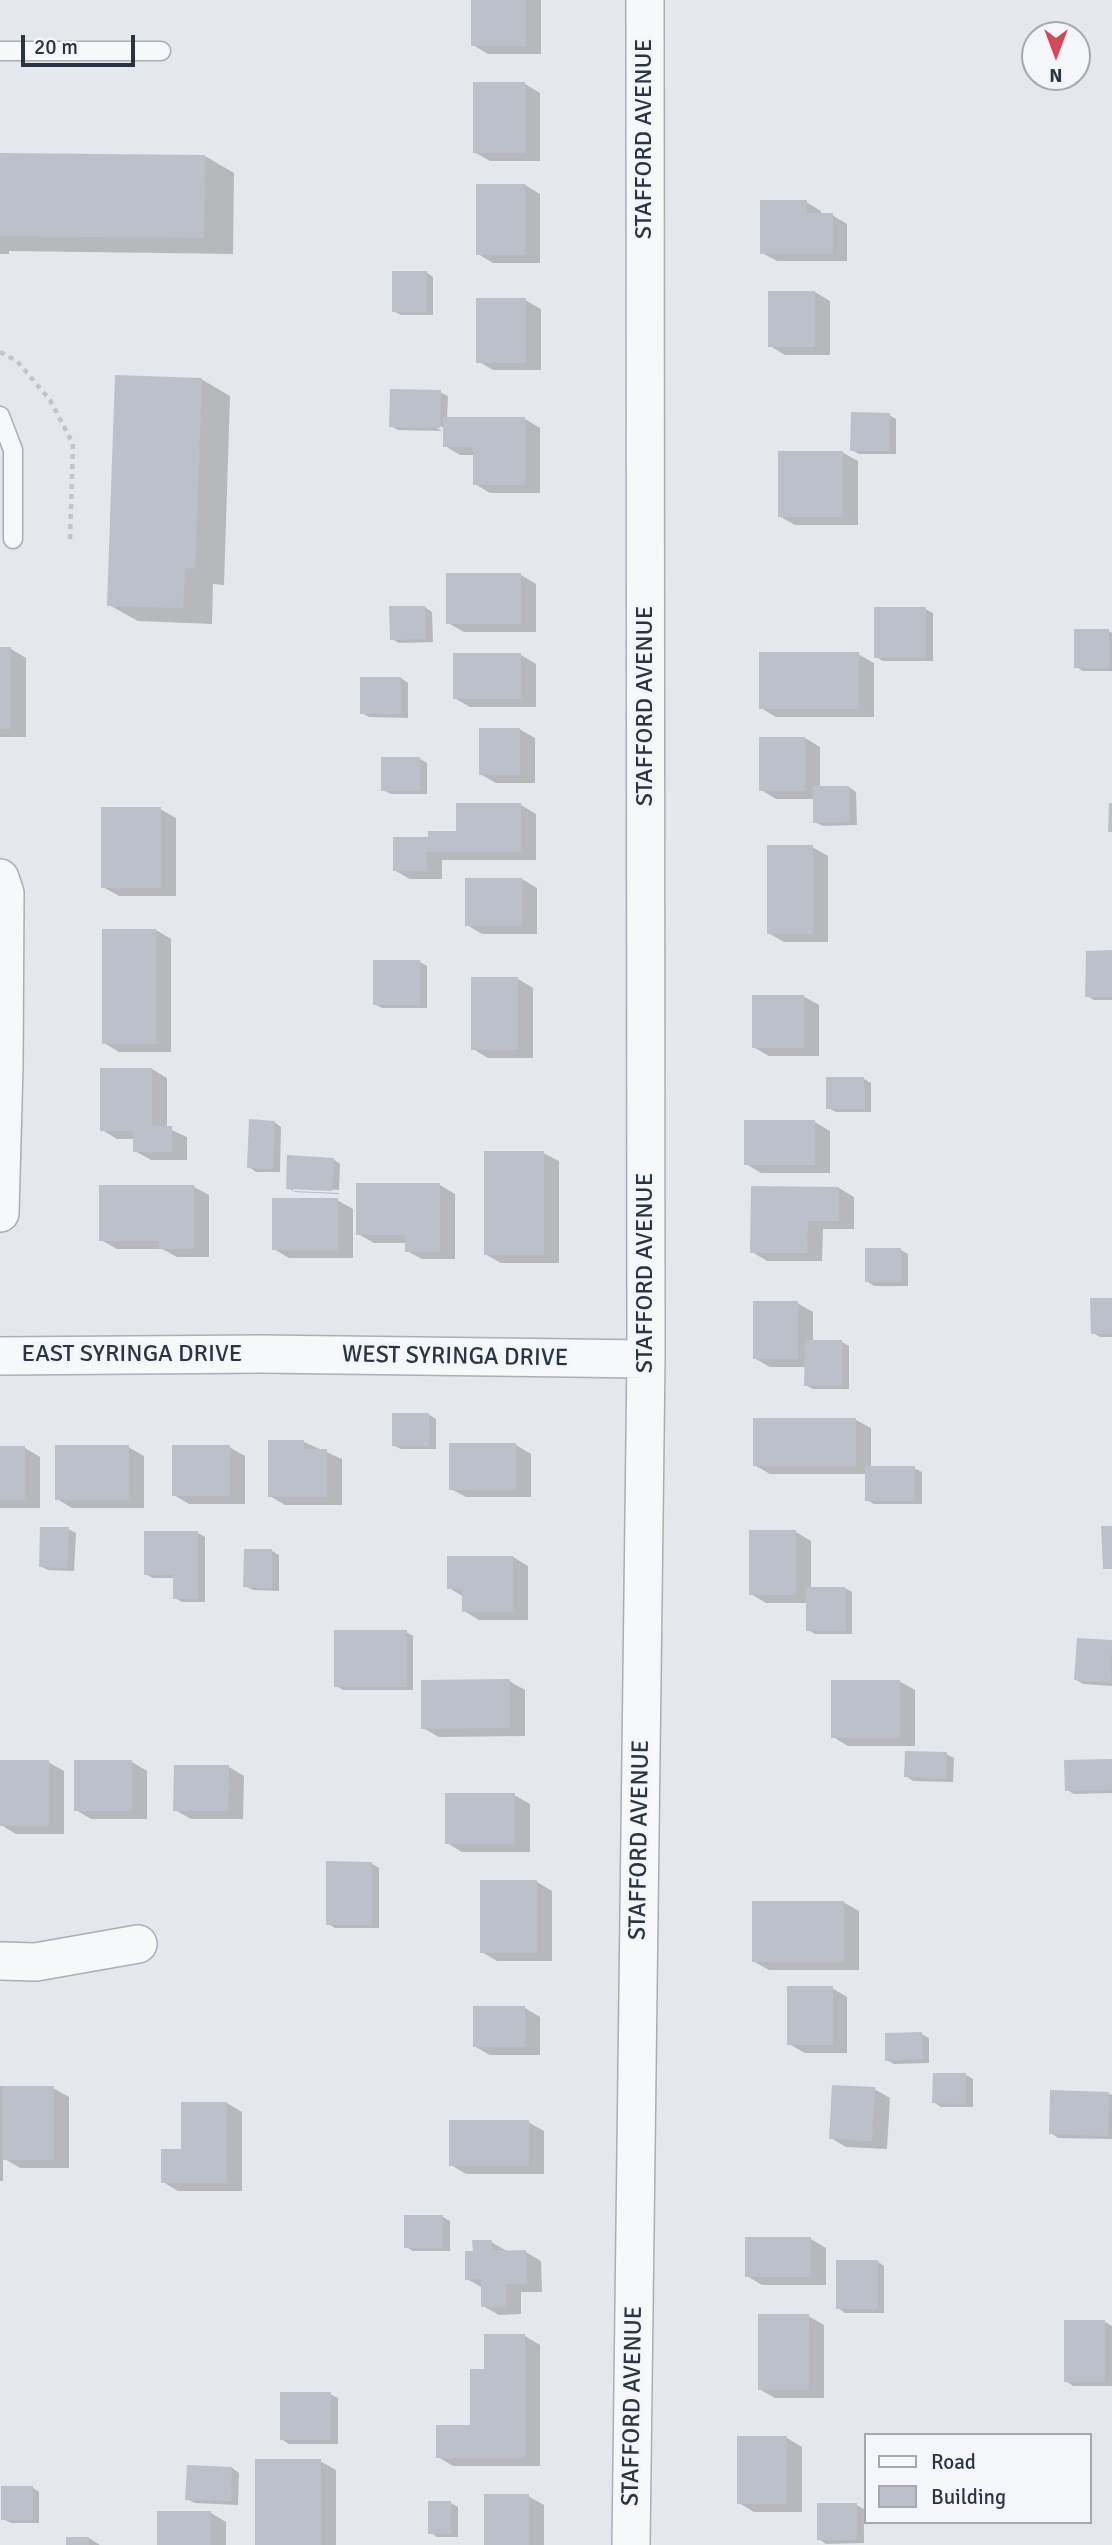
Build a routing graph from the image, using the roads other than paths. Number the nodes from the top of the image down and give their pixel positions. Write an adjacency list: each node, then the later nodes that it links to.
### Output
1 (645, 0): 10 (street, STAFFORD AVENUE)
2 (0, 51): 3 (lane)
3 (161, 51)
4 (0, 416): 5 (lane)
5 (13, 539)
6 (0, 878): 7 (street)
7 (0, 1213)
8 (264, 1354): 9 (street, EAST SYRINGA DRIVE); 10 (street, WEST SYRINGA DRIVE)
9 (0, 1356)
10 (646, 1359): 13 (street, STAFFORD AVENUE)
11 (138, 1944): 12 (street)
12 (0, 1961)
13 (631, 2545)

